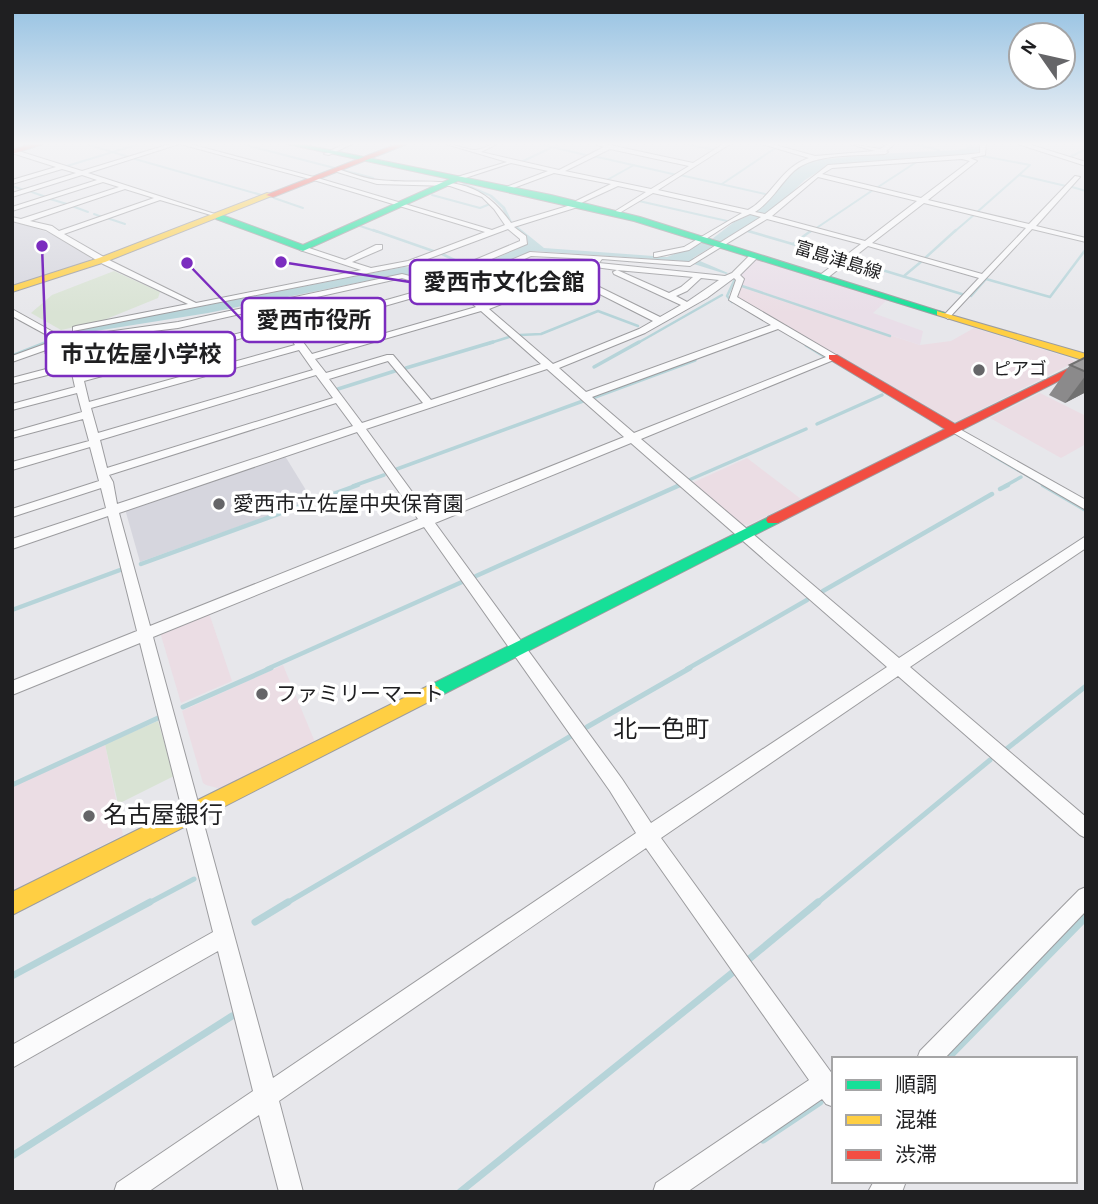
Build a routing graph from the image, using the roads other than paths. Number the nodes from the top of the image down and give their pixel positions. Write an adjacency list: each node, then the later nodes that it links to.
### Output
1 (40, 200): 22 (street)
2 (85, 200): 29 (street)
3 (126, 200): 20 (street)
4 (155, 200): 34 (street)
5 (168, 200): 27 (street)
6 (263, 200): 27 (street)
7 (381, 200): 21 (street)
8 (413, 200): 21 (street)
9 (489, 200): 30 (street)
10 (561, 200): 19 (street, 富島津島線)
11 (585, 200): 19 (street)
12 (637, 200): 25 (street)
13 (698, 200): 23 (street)
14 (765, 200): 23 (street)
15 (785, 200): 26 (street)
16 (920, 200): 18 (street)
17 (1055, 200): 31 (street)
18 (923, 201): 31 (street); 37 (street)
19 (577, 204): 25 (street, 富島津島線); 30 (street)
20 (112, 205)
21 (400, 206): 33 (street); 40 (street)
22 (12, 209)
23 (751, 212): 26 (street); 36 (street)
24 (92, 213): 32 (street)
25 (616, 213): 36 (street, 富島津島線)
26 (765, 216): 36 (street); 37 (street)
27 (219, 217): 40 (street); 43 (street)
28 (12, 219): 29 (street)
29 (22, 221): 32 (street)
30 (511, 225): 33 (street); 52 (street)
31 (1030, 227): 35 (street); 55 (street)
32 (48, 228): 34 (street)
33 (491, 232): 45 (street)
34 (60, 233): 43 (street)
35 (1086, 240)
36 (712, 243): 38 (street); 41 (street, 富島津島線); 42 (street)
37 (866, 244): 54 (street); 55 (street)
38 (543, 246)
39 (379, 247): 44 (street)
40 (303, 248): 44 (street)
41 (754, 256): 53 (street); 54 (street, 富島津島線)
42 (600, 257): 46 (street); 52 (street)
43 (102, 260): 58 (street); 62 (street)
44 (346, 262): 48 (street)
45 (410, 263): 48 (street); 52 (street)
46 (594, 265): 47 (street); 50 (street)
47 (606, 267): 49 (street); 56 (street)
48 (369, 270): 62 (street)
49 (661, 272): 51 (street); 56 (street)
50 (568, 275): 63 (street); 66 (street)
51 (701, 275): 53 (street); 59 (street)
52 (443, 277): 57 (street); 63 (street)
53 (731, 277): 61 (street); 68 (street)
54 (823, 277): 65 (street, 富島津島線)
55 (984, 277): 65 (street)
56 (639, 283): 59 (street)
57 (422, 284): 60 (street); 70 (street)
58 (12, 289)
59 (668, 296): 61 (street)
60 (271, 305): 67 (street); 69 (street)
61 (687, 305): 66 (street)
62 (192, 306): 69 (street)
63 (483, 308): 70 (street); 78 (street)
64 (12, 312): 69 (street)
65 (948, 316): 76 (street, 富島津島線)
66 (660, 321): 78 (street)
67 (285, 324): 71 (street); 81 (street)
68 (779, 325): 72 (street); 82 (street)
69 (59, 337): 74 (street); 77 (street)
70 (367, 341): 73 (street); 75 (street)
71 (301, 346): 73 (street); 86 (street)
72 (833, 357): 88 (street); 90 (street)
73 (309, 358): 79 (street)
74 (12, 359)
75 (387, 359): 79 (street); 84 (street)
76 (1086, 361): 88 (street)
77 (74, 365): 80 (street); 81 (street)
78 (549, 366): 82 (street); 84 (street)
79 (321, 374): 83 (street); 91 (street)
80 (12, 381)
81 (80, 384): 85 (street); 86 (street)
82 (585, 396): 90 (street)
83 (339, 399): 87 (street); 93 (street)
84 (429, 404): 87 (street)
85 (12, 407)
86 (87, 410): 89 (street); 91 (street)
87 (360, 428): 95 (street); 97 (street)
88 (956, 430): 94 (street); 98 (street)
89 (12, 435)
90 (633, 438): 97 (street); 98 (street)
91 (95, 440): 92 (street); 93 (street)
92 (12, 466)
93 (105, 478): 95 (street); 96 (street)
94 (1086, 506)
95 (113, 510): 100 (street); 101 (street)
96 (12, 513)
97 (427, 520): 101 (street); 102 (street)
98 (746, 534): 102 (street); 103 (street)
99 (1086, 541): 103 (street)
100 (12, 544)
101 (145, 634): 104 (street); 105 (street)
102 (518, 649): 105 (street); 107 (street)
103 (900, 668): 106 (street); 107 (street)
104 (12, 688)
105 (192, 814): 109 (street); 110 (street)
106 (1086, 829)
107 (649, 835): 113 (street); 114 (street)
108 (1086, 897): 112 (street)
109 (12, 904)
110 (223, 937): 111 (street); 114 (street)
111 (12, 1057)
112 (930, 1057)
113 (829, 1089): 117 (street)
114 (266, 1097): 115 (street); 116 (street)
115 (126, 1192)
116 (291, 1192)
117 (665, 1192)

